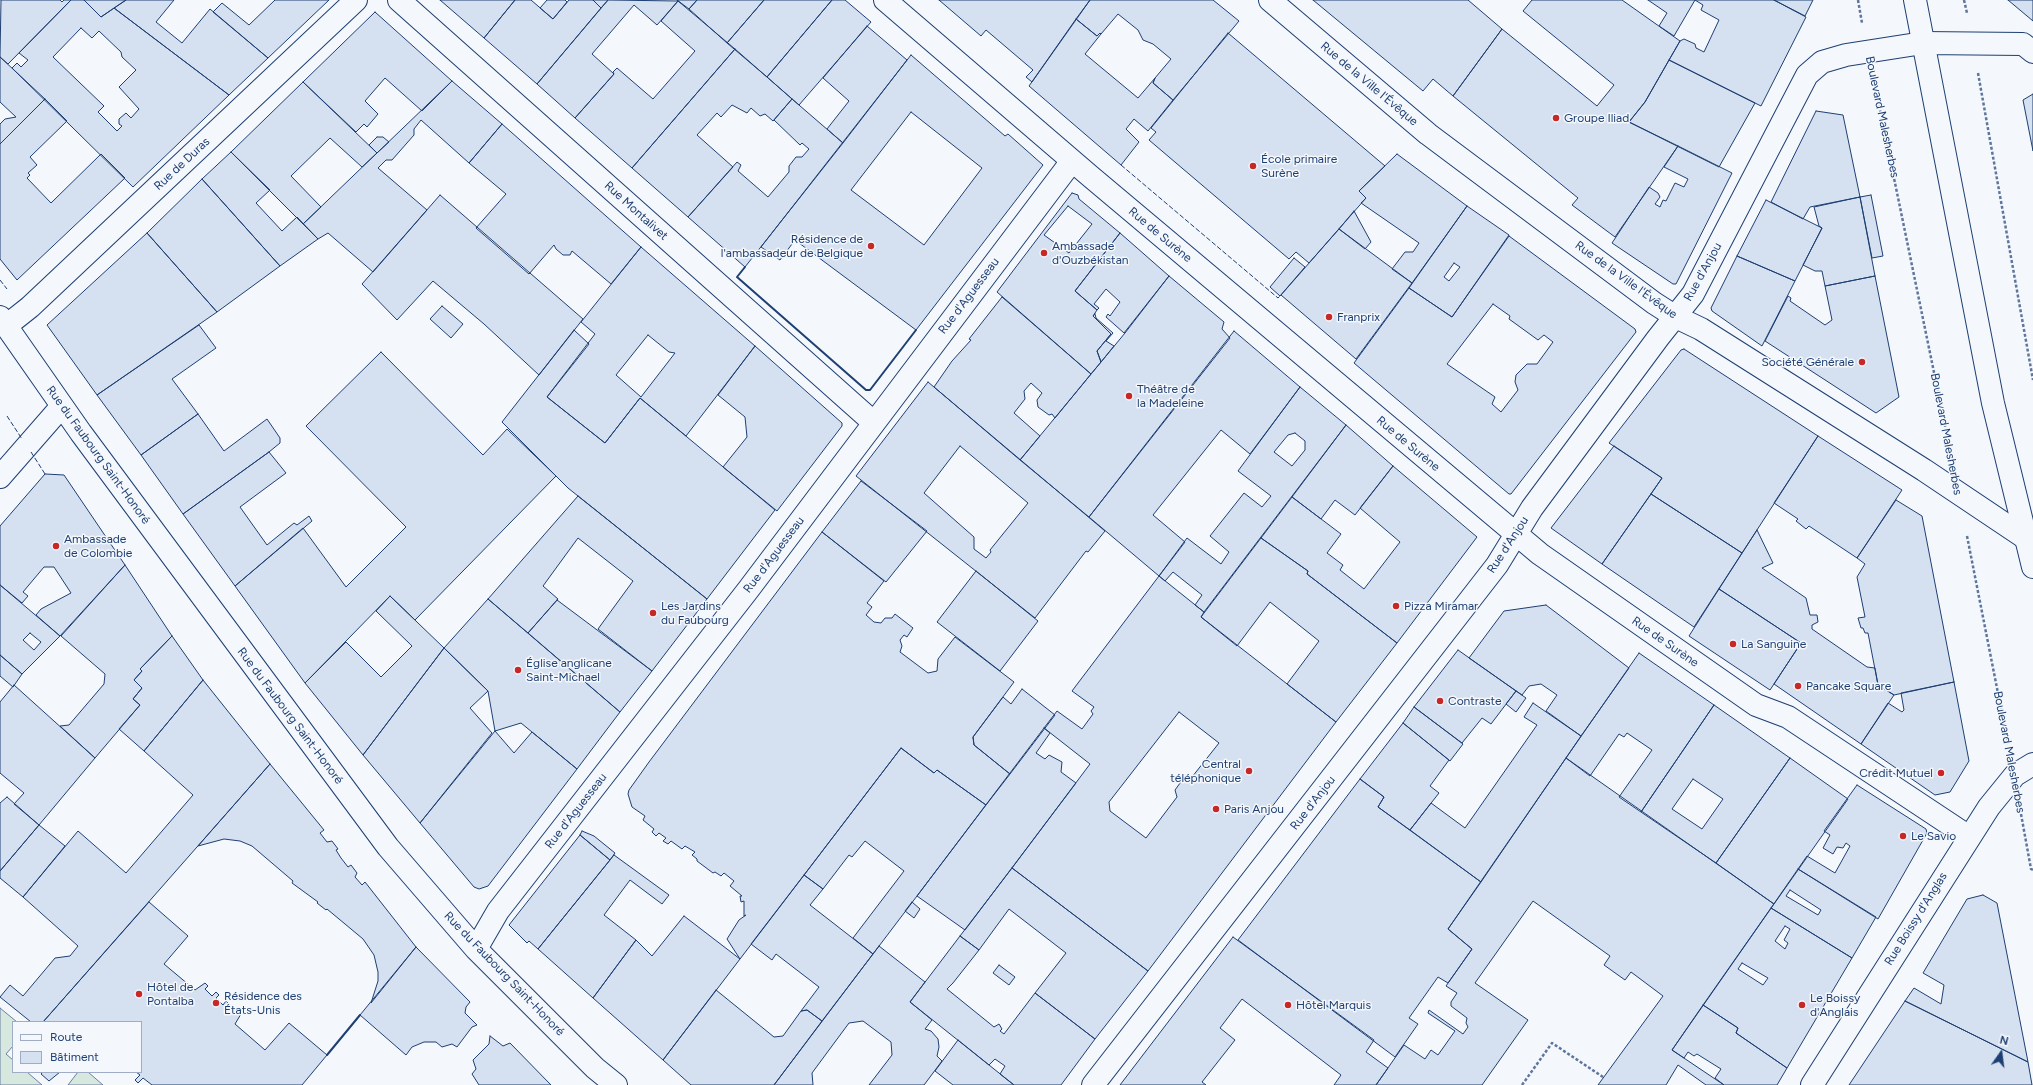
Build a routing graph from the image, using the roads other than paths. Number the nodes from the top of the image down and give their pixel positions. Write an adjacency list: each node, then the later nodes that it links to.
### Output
1 (356, 0): 10 (street, Rue de Duras)
2 (399, 0): 12 (street, Rue Montalivet)
3 (885, 0): 8 (street, Rue de Surène)
4 (1270, 0): 9 (street, Rue de la Ville l'Évêque)
5 (1915, 0): 6 (street)
6 (1923, 43): 7 (street, Rue d'Anjou); 9 (street, Rue d'Anjou); 15 (street)
7 (2033, 52)
8 (1072, 161): 12 (street, Rue d'Aguesseau); 14 (street, Rue de Surène)
9 (1676, 317): 14 (street, Rue d'Anjou); 15 (street, Rue de la Ville l'Évêque)
10 (3, 322): 11 (street, Rue du Faubourg Saint-Honoré)
11 (62, 406): 13 (street); 19 (street, Rue du Faubourg Saint-Honoré)
12 (873, 422): 19 (street, Rue d'Aguesseau)
13 (0, 477)
14 (1515, 535): 18 (street, Rue de Surène); 21 (street, Rue d'Anjou)
15 (2030, 539): 16 (street)
16 (2033, 567)
17 (2033, 764): 18 (street, Rue Boissy d'Anglas)
18 (1968, 837): 22 (street, Rue Boissy d'Anglas)
19 (476, 949): 20 (street, Rue du Faubourg Saint-Honoré)
20 (616, 1085)
21 (1094, 1085)
22 (1812, 1085)

